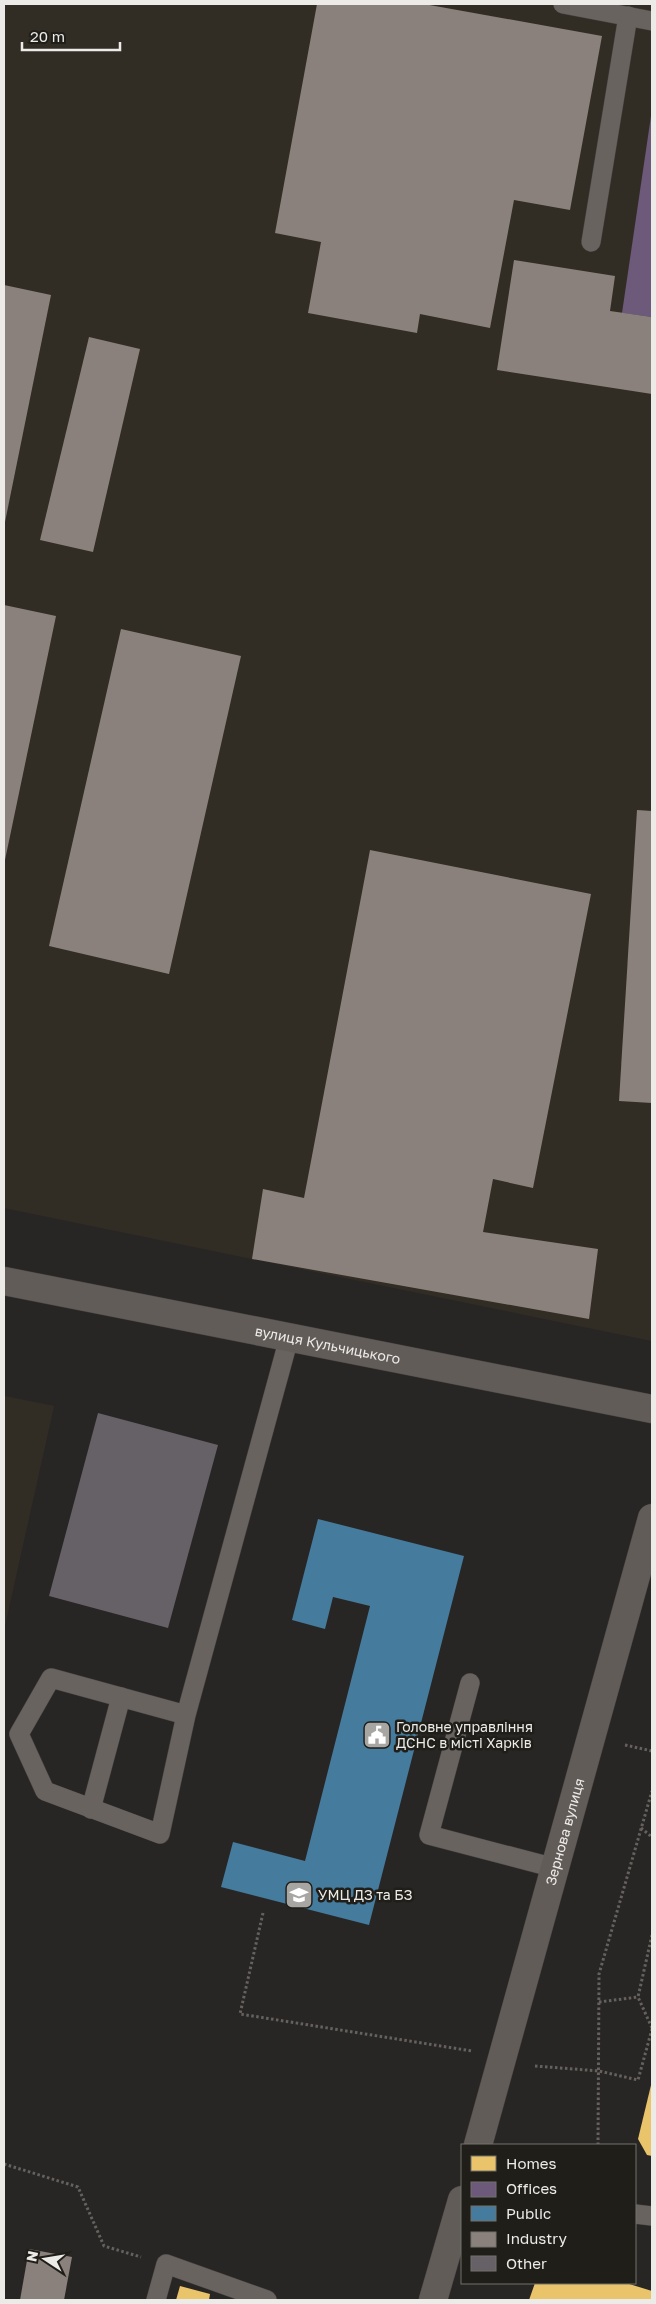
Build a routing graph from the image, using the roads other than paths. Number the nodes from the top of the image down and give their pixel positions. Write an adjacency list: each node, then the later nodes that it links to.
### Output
1 (563, 4): 2 (lane)
2 (628, 16): 3 (lane); 4 (lane)
3 (652, 21)
4 (591, 242)
5 (4, 1281): 6 (street, вулиця Кульчицького)
6 (290, 1338): 7 (street, вулиця Кульчицького); 11 (lane)
7 (652, 1409)
8 (652, 1518): 13 (street, Зернова вулиця)
9 (470, 1683): 13 (lane)
10 (121, 1697): 11 (lane); 12 (lane); 12 (lane)
11 (186, 1715): 12 (lane)
12 (92, 1809)
13 (555, 1868): 14 (street, Зернова вулиця)
14 (478, 2144)
15 (461, 2203): 20 (street)
16 (636, 2214): 17 (lane)
17 (652, 2216)
18 (156, 2300): 19 (lane)
19 (267, 2300)
20 (433, 2300)

